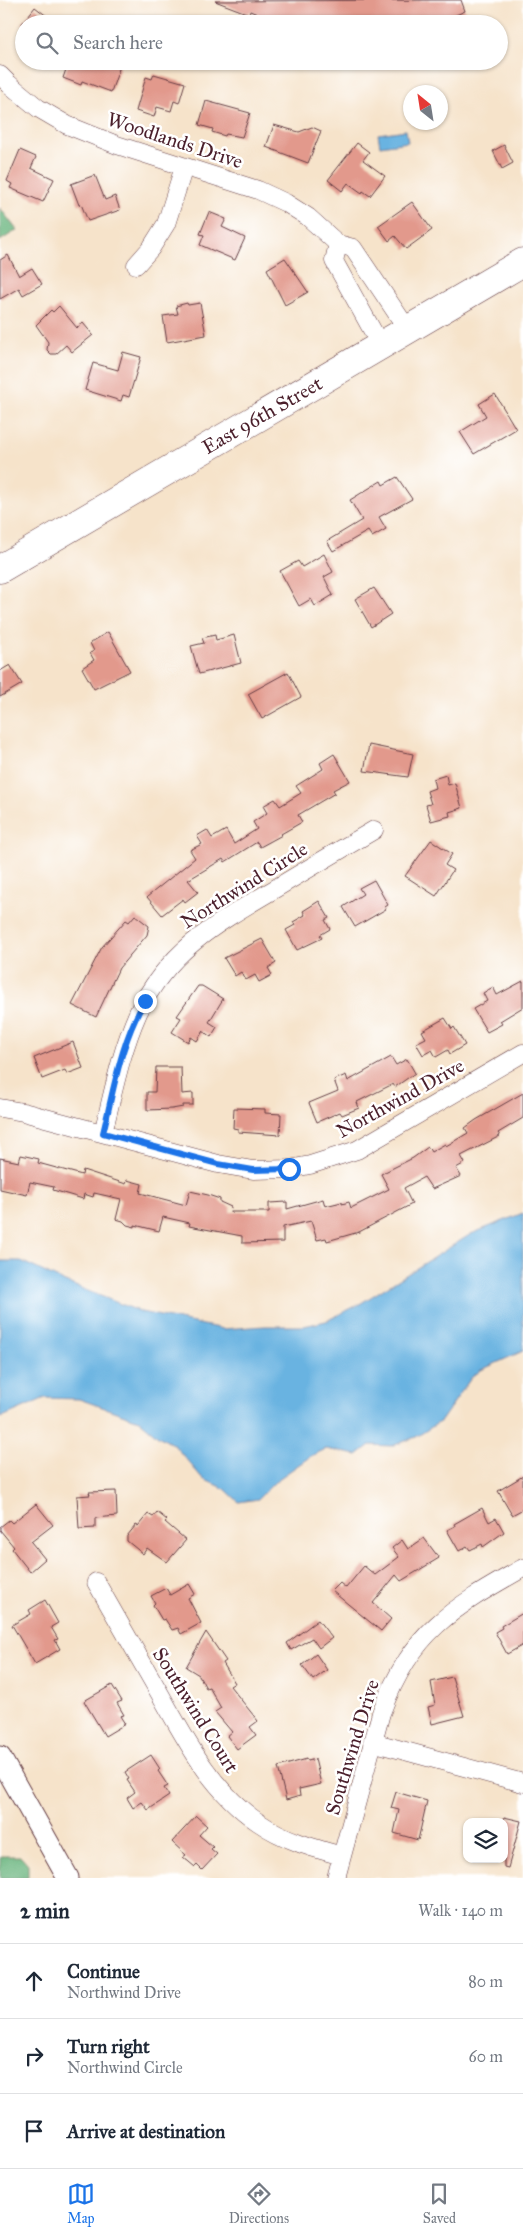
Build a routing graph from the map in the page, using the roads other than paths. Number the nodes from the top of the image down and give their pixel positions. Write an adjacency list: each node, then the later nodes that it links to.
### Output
1 (0, 74): 2 (street, Woodlands Drive)
2 (184, 167): 3 (street, Woodlands Drive); 5 (street)
3 (338, 244): 6 (street, Woodlands Drive); 7 (street)
4 (523, 262): 6 (main road, East 96th Street)
5 (136, 264)
6 (408, 330): 7 (main road, East 96th Street)
7 (380, 346): 8 (main road, East 96th Street)
8 (0, 569)
9 (374, 830): 12 (street, Northwind Circle)
10 (523, 1053): 12 (street, Northwind Drive)
11 (0, 1108): 12 (street, Northwind Drive)
12 (103, 1133)
13 (523, 1568): 15 (street, Southwind Drive)
14 (96, 1582): 18 (street, Southwind Court)
15 (372, 1742): 17 (street); 18 (street, Southwind Drive)
16 (0, 1757): 19 (street)
17 (523, 1783)
18 (342, 1856): 20 (street, Southwind Drive)
19 (68, 1878)
20 (336, 1878)

